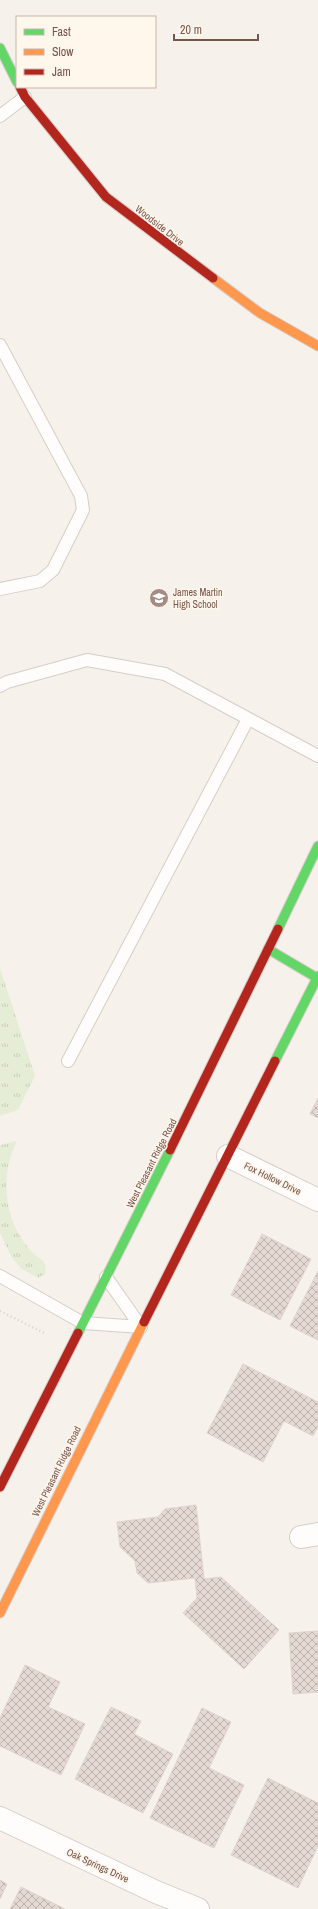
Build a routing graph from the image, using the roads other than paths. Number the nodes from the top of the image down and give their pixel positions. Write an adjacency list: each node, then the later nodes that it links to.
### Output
1 (0, 48): 2 (main road)
2 (16, 80)
3 (22, 92): 4 (lane); 6 (main road, Woodside Drive)
4 (0, 116)
5 (0, 345): 7 (lane)
6 (318, 346)
7 (0, 589)
8 (0, 686): 9 (lane)
9 (248, 719): 10 (lane); 14 (lane)
10 (318, 756)
11 (318, 846): 12 (main road, West Pleasant Ridge Road)
12 (268, 949): 13 (main road); 18 (main road, West Pleasant Ridge Road)
13 (318, 978): 15 (main road, West Pleasant Ridge Road)
14 (68, 1061)
15 (228, 1156): 16 (street, Fox Hollow Drive); 20 (main road, West Pleasant Ridge Road)
16 (318, 1200)
17 (0, 1276): 19 (lane)
18 (106, 1277): 19 (main road, West Pleasant Ridge Road); 20 (lane)
19 (83, 1323): 20 (lane); 21 (main road, West Pleasant Ridge Road)
20 (141, 1328): 22 (main road, West Pleasant Ridge Road)
21 (0, 1488)
22 (0, 1613)
23 (0, 1818): 24 (street, Oak Springs Drive)
24 (198, 1909)

